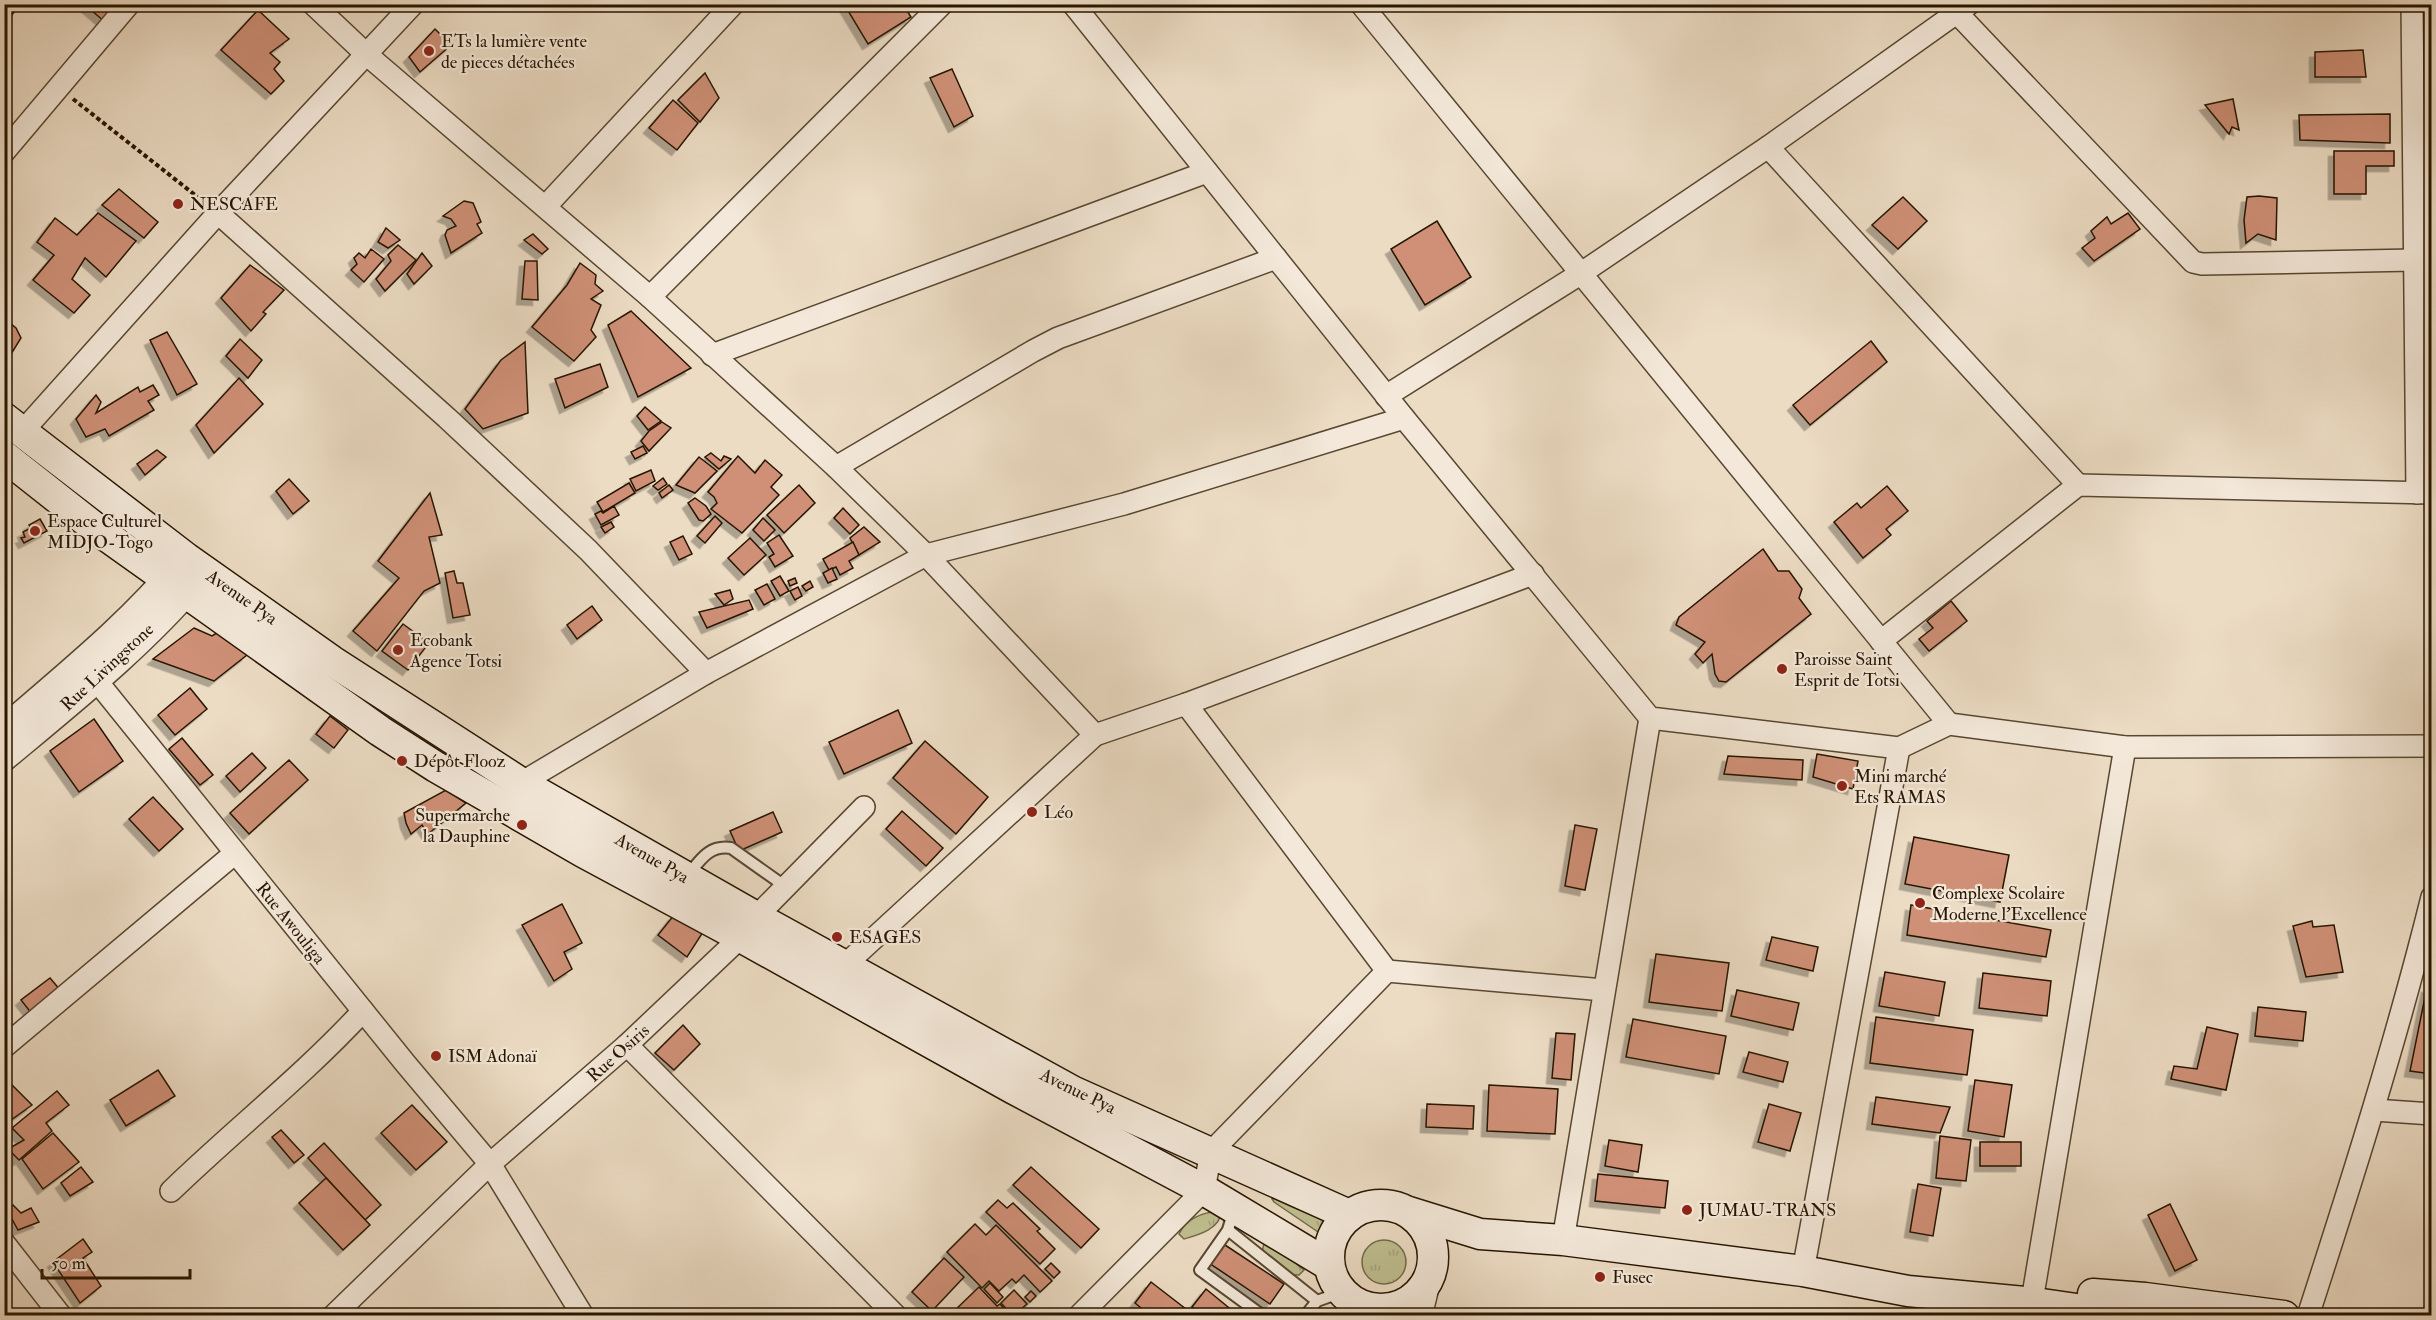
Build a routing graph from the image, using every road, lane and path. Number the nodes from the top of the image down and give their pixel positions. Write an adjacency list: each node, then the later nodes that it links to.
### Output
1 (129, 4): 11 (street)
2 (313, 4): 10 (street)
3 (413, 4): 10 (street)
4 (733, 4): 15 (street)
5 (942, 4): 20 (street)
6 (1073, 4): 14 (street)
7 (1361, 4): 19 (street)
8 (2412, 4): 18 (street)
9 (1963, 9): 12 (street); 18 (street)
10 (366, 54): 15 (street); 16 (street)
11 (58, 88): 13 (street); 16 (path)
12 (1768, 147): 19 (street); 27 (street)
13 (4, 152)
14 (1207, 172): 17 (street); 21 (street)
15 (546, 206): 20 (street)
16 (218, 213): 24 (street); 35 (street)
17 (1276, 258): 22 (street); 26 (street)
18 (2414, 260): 28 (street)
19 (1580, 274): 22 (street); 33 (street)
20 (650, 297): 21 (street)
21 (712, 355): 26 (street)
22 (1386, 396): 23 (street)
23 (1404, 418): 29 (street); 31 (street)
24 (13, 425): 30 (main road, Avenue Pya)
25 (4, 456): 32 (main road, Avenue Pya)
26 (836, 467): 29 (street)
27 (2078, 485): 28 (street); 33 (street)
28 (2424, 493)
29 (926, 555): 35 (street); 40 (street)
30 (195, 564): 32 (street, Rue Livingstone); 45 (main road, Avenue Pya)
31 (1533, 574): 36 (street); 37 (street)
32 (176, 587): 34 (street, Rue Livingstone); 49 (main road, Avenue Pya)
33 (1881, 641): 38 (street)
34 (89, 671): 39 (street, Rue Livingstone); 44 (street, Rue Livingstone); 47 (street, Rue Awouliga)
35 (706, 673): 45 (street)
36 (1186, 704): 40 (street); 54 (street)
37 (1650, 718): 43 (street); 55 (street)
38 (1949, 724): 42 (street); 43 (street)
39 (4, 730)
40 (1095, 735): 52 (street)
41 (2432, 746): 42 (street)
42 (2126, 747): 78 (street)
43 (1899, 748): 75 (street)
44 (4, 757)
45 (521, 783): 49 (main road, Avenue Pya)
46 (864, 807): 48 (street, Rue Osiris)
47 (234, 854): 56 (street, Rue Awouliga); 58 (street)
48 (786, 887): 49 (lane); 51 (street, Rue Osiris)
49 (681, 889): 51 (main road, Avenue Pya)
50 (2432, 897): 53 (street)
51 (749, 927): 52 (main road, Avenue Pya); 57 (street, Rue Osiris); 63 (main road, Avenue Pya)
52 (846, 964): 61 (main road, Avenue Pya)
53 (2423, 968): 59 (street)
54 (1387, 971): 55 (street); 61 (street)
55 (1604, 990): 69 (street)
56 (363, 1011): 62 (street, Rue Awouliga); 64 (street)
57 (627, 1045): 62 (street, Rue Osiris); 86 (street)
58 (4, 1047)
59 (2374, 1110): 60 (street); 92 (street)
60 (2432, 1114)
61 (1211, 1152): 63 (street); 66 (main road, Avenue Pya)
62 (490, 1164): 84 (street, Rue Osiris); 85 (street, Rue Awouliga)
63 (1204, 1190): 67 (main road, Avenue Pya); 87 (street)
64 (171, 1191)
65 (1409, 1212): 66 (main road); 68 (main road); 72 (main road)
66 (1348, 1215): 74 (main road)
67 (1231, 1220): 71 (lane); 74 (main road, Avenue Pya); 80 (lane)
68 (1480, 1234): 69 (main road); 72 (main road)
69 (1563, 1240): 75 (main road)
70 (4, 1243): 83 (street)
71 (1248, 1246): 73 (lane); 81 (lane)
72 (1433, 1248): 77 (main road)
73 (1242, 1256)
74 (1329, 1265): 81 (main road)
75 (1803, 1271): 76 (main road)
76 (1849, 1280): 78 (main road); 82 (main road)
77 (1426, 1283): 81 (main road); 90 (street)
78 (2034, 1289): 82 (main road)
79 (1252, 1292): 80 (lane)
80 (1247, 1304): 88 (lane)
81 (1359, 1306): 89 (lane)
82 (2139, 1310): 91 (main road)
83 (61, 1316)
84 (333, 1316)
85 (583, 1316)
86 (896, 1316)
87 (1079, 1316)
88 (1263, 1316)
89 (1305, 1316)
90 (1418, 1316)
91 (2284, 1316)
92 (2308, 1316)

